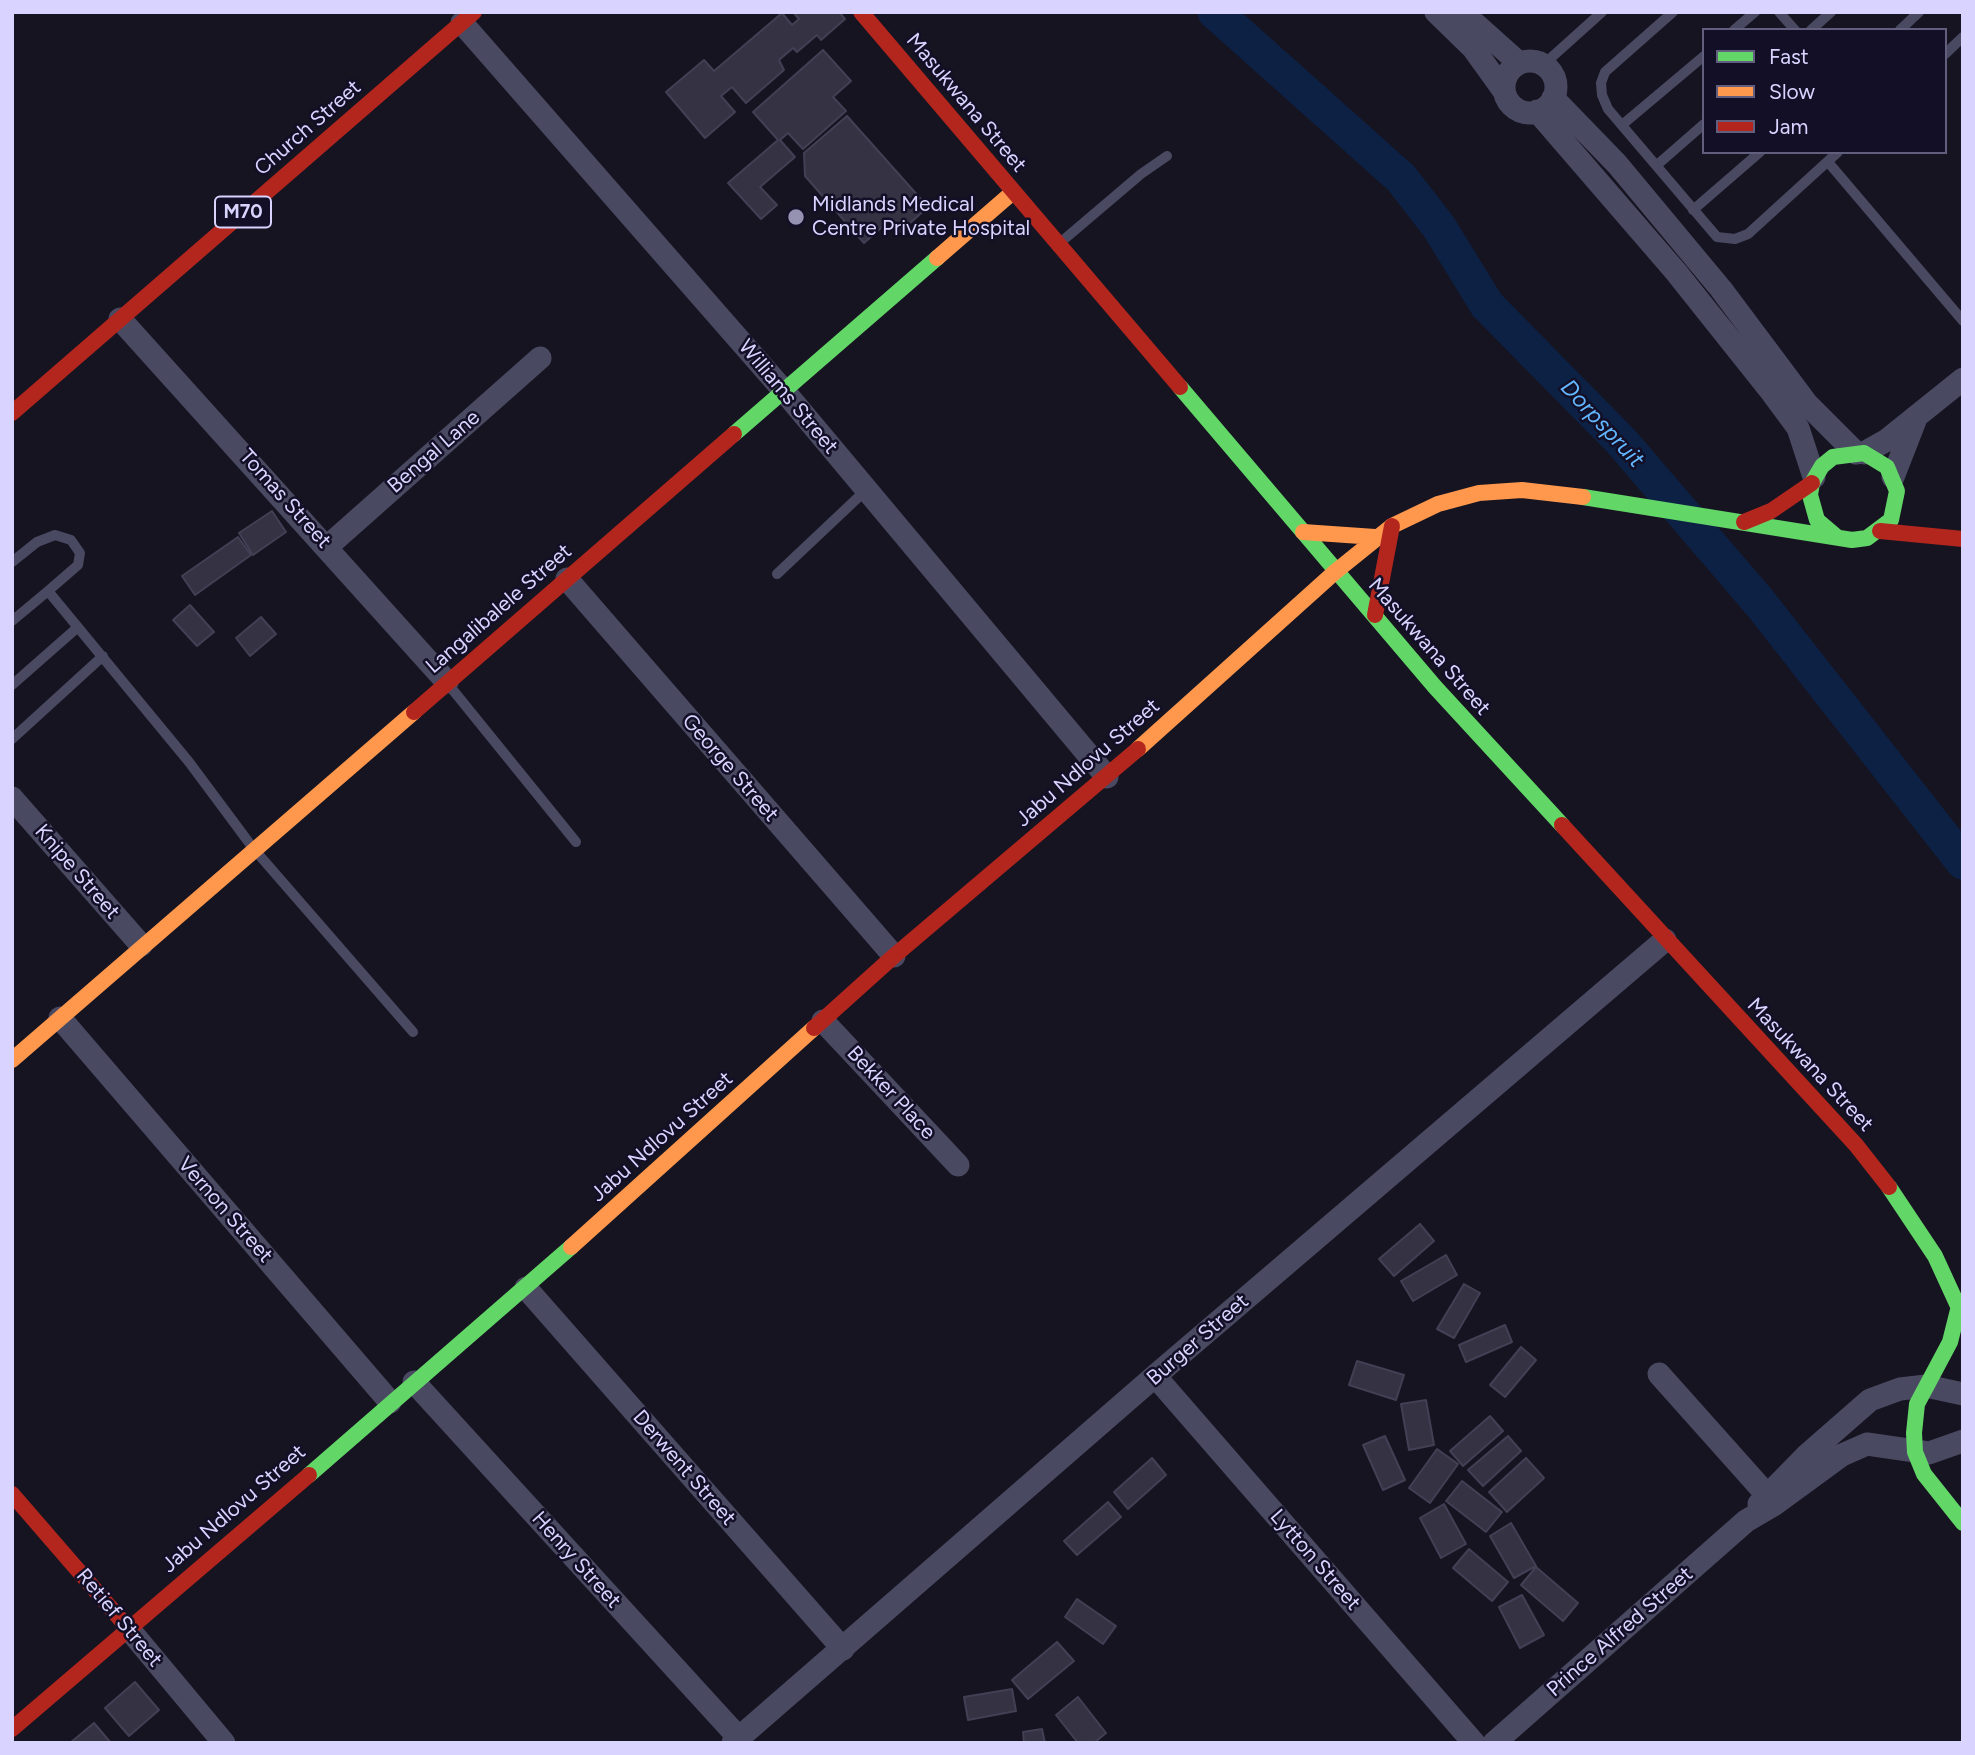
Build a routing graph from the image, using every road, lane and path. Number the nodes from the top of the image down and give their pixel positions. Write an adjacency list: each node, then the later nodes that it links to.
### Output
1 (861, 12): 29 (street, Masukwana Street)
2 (1436, 12): 20 (street)
3 (1462, 12): 18 (street)
4 (1602, 12): 19 (lane)
5 (1673, 12): 22 (lane)
6 (1755, 12): 11 (lane)
7 (1779, 12): 12 (lane)
8 (1831, 12): 13 (lane)
9 (1919, 12): 14 (lane)
10 (468, 17): 32 (street, Church Street / M70); 36 (street, Williams Street)
11 (1736, 28)
12 (1794, 28)
13 (1813, 28)
14 (1902, 28)
15 (1963, 37): 16 (lane)
16 (1947, 52)
17 (1702, 58): 22 (lane)
18 (1519, 63): 19 (street); 20 (street)
19 (1543, 65): 21 (street)
20 (1504, 92): 21 (street)
21 (1545, 105): 39 (street); 40 (street)
22 (1622, 125): 28 (lane)
23 (1702, 126): 28 (lane)
24 (1758, 154): 30 (lane)
25 (1836, 154): 27 (lane)
26 (1167, 156): 31 (lane)
27 (1828, 162): 30 (lane); 33 (lane)
28 (1657, 164): 30 (lane)
29 (1013, 192): 31 (street, Masukwana Street); 36 (street, Langalibalele Street)
30 (1693, 210)
31 (1059, 243): 47 (street, Masukwana Street)
32 (120, 318): 37 (street, Church Street / M70); 51 (street, Tomas Street)
33 (1963, 321)
34 (540, 358): 51 (street, Bengal Lane)
35 (1963, 380): 38 (street)
36 (784, 391): 41 (street, Williams Street); 55 (street, Langalibalele Street)
37 (12, 413)
38 (1916, 418): 39 (street); 42 (street)
39 (1860, 453): 40 (street); 42 (street)
40 (1813, 480): 44 (street); 49 (street)
41 (866, 490): 54 (lane); 64 (street, Williams Street)
42 (1899, 490): 46 (street)
43 (1925, 517): 50 (street)
44 (1737, 521): 45 (street, Jabu Ndlovu Street); 49 (street, Jabu Ndlovu Street)
45 (1392, 526): 48 (street, Jabu Ndlovu Street); 57 (street)
46 (1880, 531): 49 (street); 50 (street)
47 (1303, 532): 48 (street); 53 (street, Masukwana Street)
48 (1374, 537): 53 (street, Jabu Ndlovu Street)
49 (1837, 537)
50 (1959, 539)
51 (328, 546): 61 (street, Tomas Street)
52 (12, 562): 56 (lane)
53 (1335, 572): 57 (street, Masukwana Street); 64 (street, Jabu Ndlovu Street)
54 (777, 574)
55 (567, 579): 61 (street, Langalibalele Street); 70 (street, George Street)
56 (48, 591): 58 (lane); 59 (lane)
57 (1375, 615): 68 (street, Masukwana Street)
58 (12, 621)
59 (78, 627): 60 (lane); 62 (lane)
60 (103, 656): 63 (lane); 67 (lane)
61 (447, 682): 66 (lane); 67 (street, Langalibalele Street)
62 (12, 685)
63 (12, 739)
64 (1107, 777): 70 (street, Jabu Ndlovu Street)
65 (12, 798): 69 (street, Knipe Street)
66 (576, 842)
67 (253, 848): 69 (street, Langalibalele Street); 73 (lane)
68 (1665, 940): 77 (street, Masukwana Street); 79 (street, Burger Street)
69 (141, 945): 71 (street, Langalibalele Street)
70 (894, 956): 72 (street, Jabu Ndlovu Street)
71 (60, 1018): 74 (street, Langalibalele Street); 83 (street, Vernon Street)
72 (823, 1021): 75 (street, Bekker Place); 76 (street, Jabu Ndlovu Street)
73 (413, 1032)
74 (12, 1059)
75 (958, 1166)
76 (526, 1288): 80 (street, Jabu Ndlovu Street); 90 (street, Derwent Street)
77 (1960, 1313): 81 (street)
78 (1659, 1374): 87 (street)
79 (1155, 1376): 90 (street, Burger Street); 94 (street, Lytton Street)
80 (414, 1382): 83 (street, Jabu Ndlovu Street); 92 (street, Henry Street)
81 (1926, 1386): 82 (street, Prince Alfred Street); 85 (street); 87 (street, Prince Alfred Street)
82 (1963, 1394)
83 (390, 1402): 89 (street, Jabu Ndlovu Street)
84 (1963, 1441): 85 (street, Prince Alfred Street)
85 (1915, 1452): 87 (street, Prince Alfred Street); 88 (street)
86 (12, 1494): 89 (street, Retief Street)
87 (1771, 1499): 95 (street, Prince Alfred Street)
88 (1963, 1523)
89 (128, 1628): 91 (street, Jabu Ndlovu Street); 93 (street, Retief Street)
90 (843, 1649): 92 (street, Burger Street)
91 (12, 1729)
92 (736, 1740)
93 (224, 1743)
94 (1474, 1743)
95 (1494, 1743)

